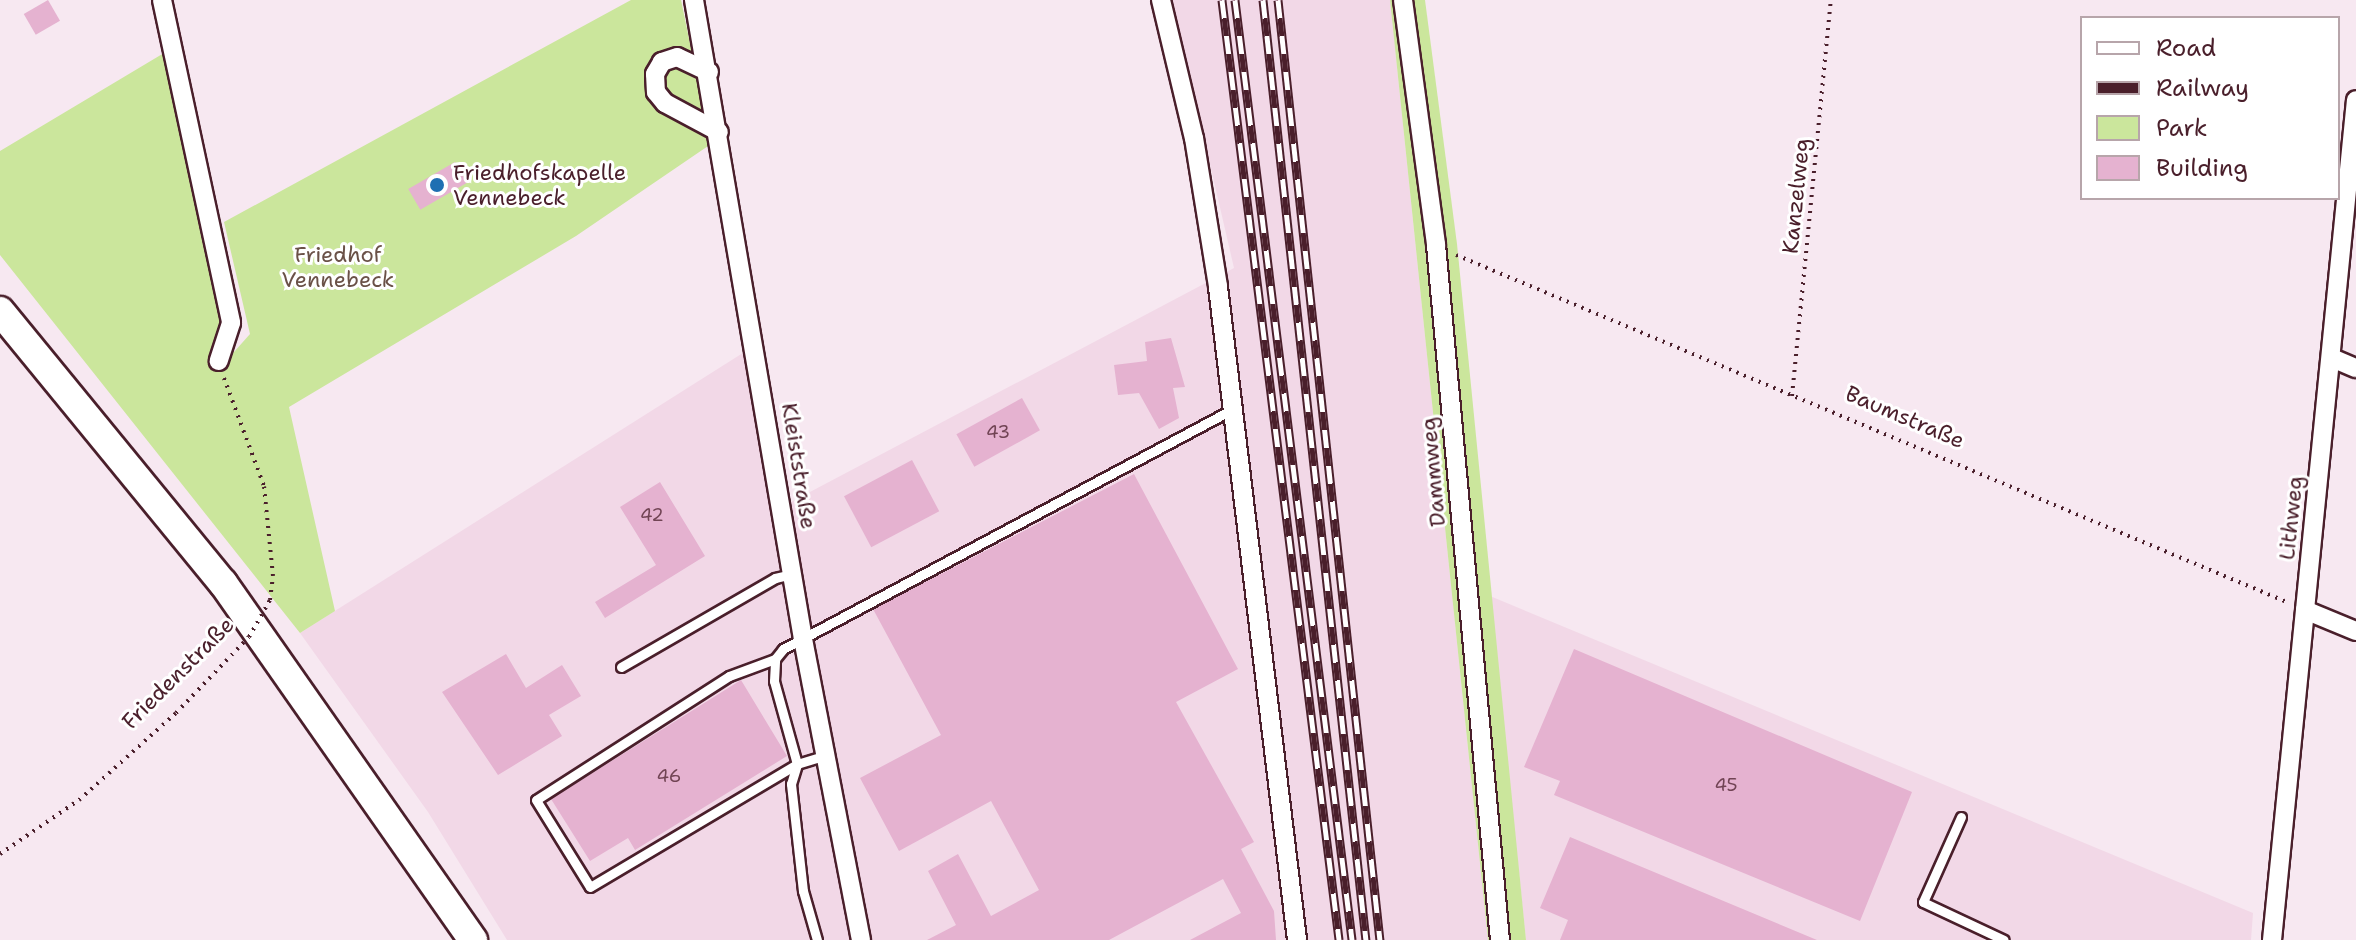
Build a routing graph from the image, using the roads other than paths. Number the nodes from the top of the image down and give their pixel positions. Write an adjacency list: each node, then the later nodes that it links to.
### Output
1 (162, 0): 10 (street)
2 (694, 0): 5 (street, Kleiststraße)
3 (1161, 0): 12 (street)
4 (1403, 0): 26 (street, Dammweg)
5 (709, 72): 7 (street, Kleiststraße); 7 (street)
6 (2356, 109): 9 (street, Lithweg)
7 (719, 132): 13 (street, Kleiststraße)
8 (0, 311): 22 (main road)
9 (2332, 358): 11 (street); 14 (street, Lithweg)
10 (219, 361)
11 (2356, 368)
12 (1233, 409): 16 (lane); 25 (street)
13 (793, 574): 16 (street, Kleiststraße); 18 (lane)
14 (2305, 610): 15 (street); 28 (street, Lithweg)
15 (2356, 631)
16 (803, 639): 17 (lane); 19 (street, Kleiststraße)
17 (775, 659): 20 (lane); 20 (lane)
18 (621, 667)
19 (826, 755): 20 (lane); 24 (street, Kleiststraße)
20 (797, 764): 23 (lane)
21 (1961, 817): 27 (lane)
22 (473, 940)
23 (817, 940)
24 (861, 940)
25 (1297, 940)
26 (1500, 940)
27 (2004, 940)
28 (2272, 940)

